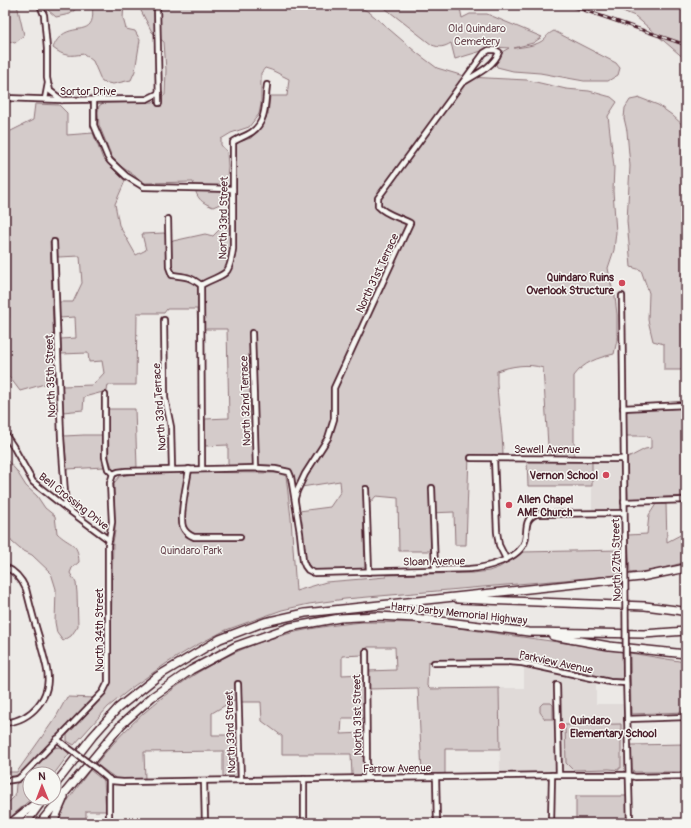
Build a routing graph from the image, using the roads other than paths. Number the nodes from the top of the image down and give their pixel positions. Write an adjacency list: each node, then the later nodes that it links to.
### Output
1 (40, 5): 4 (street)
2 (158, 5): 6 (street)
3 (462, 83): 3 (street, North 31st Terrace); 34 (street, North 31st Terrace)
4 (48, 84): 8 (street); 9 (street)
5 (267, 85): 12 (street, North 33rd Street)
6 (159, 93): 10 (street, Sortor Drive); 11 (street)
7 (5, 98): 8 (street, Sortor Drive)
8 (45, 99): 9 (street, Sortor Drive)
9 (62, 100): 10 (street, Sortor Drive)
10 (94, 100): 12 (street)
11 (160, 104)
12 (233, 189): 15 (street, North 33rd Street)
13 (168, 219): 15 (street)
14 (54, 242): 36 (street, North 35th Street)
15 (200, 285): 29 (street)
16 (622, 296): 21 (street, North 27th Street)
17 (164, 320): 27 (street, North 33rd Terrace)
18 (252, 333): 26 (street, North 32nd Terrace)
19 (105, 395): 30 (street)
20 (686, 405): 21 (street)
21 (623, 408): 25 (street, North 27th Street)
22 (5, 434): 36 (street, Bell Crossing Drive)
23 (471, 458): 24 (street, Sewell Avenue)
24 (494, 458): 25 (street, Sewell Avenue); 40 (street)
25 (623, 459): 35 (street, North 27th Street)
26 (256, 468): 29 (street); 34 (street)
27 (172, 469): 28 (street); 30 (street)
28 (189, 469): 29 (street); 38 (street)
29 (202, 469)
30 (113, 474): 39 (street, North 34th Street)
31 (432, 488): 43 (street)
32 (366, 489): 44 (street)
33 (686, 500): 35 (street)
34 (294, 502): 44 (street, Sloan Avenue)
35 (624, 502): 37 (street, North 27th Street)
36 (66, 508): 39 (street, Bell Crossing Drive)
37 (624, 513): 40 (street, Sloan Avenue); 54 (street, North 27th Street, bridge)
38 (240, 537)
39 (109, 540): 60 (street, North 34th Street)
40 (506, 559): 43 (street, Sloan Avenue)
41 (5, 567): 59 (street)
42 (686, 568): 45 (highway, Harry Darby Memorial Highway)
43 (435, 569): 44 (street, Sloan Avenue)
44 (369, 572)
45 (434, 598): 46 (highway); 64 (highway, Harry Darby Memorial Highway)
46 (686, 612)
47 (529, 632): 48 (highway, Harry Darby Memorial Highway); 50 (highway); 73 (highway, Harry Darby Memorial Highway)
48 (684, 632)
49 (366, 652): 67 (street, North 31st Street)
50 (668, 652): 51 (highway); 52 (highway)
51 (686, 654)
52 (686, 660)
53 (434, 663): 54 (street, Parkview Avenue)
54 (626, 683): 58 (street, North 27th Street)
55 (238, 684): 69 (street, North 33rd Street)
56 (557, 685): 62 (street)
57 (686, 717): 58 (street)
58 (627, 719): 63 (street, North 27th Street)
59 (5, 723)
60 (57, 739): 68 (street, bridge); 71 (street)
61 (552, 775): 62 (street, Farrow Avenue); 66 (street, Farrow Avenue); 84 (street)
62 (559, 775): 63 (street, Farrow Avenue)
63 (628, 775): 65 (street, Farrow Avenue); 85 (street, North 27th Street)
64 (62, 776)
65 (686, 776)
66 (436, 777): 67 (street, Farrow Avenue); 83 (street)
67 (367, 778): 70 (street, Farrow Avenue)
68 (109, 779): 72 (street, Farrow Avenue); 80 (street)
69 (241, 780): 70 (street, Farrow Avenue); 72 (street, Farrow Avenue)
70 (304, 780): 82 (street)
71 (5, 781)
72 (204, 781): 81 (street)
73 (69, 787): 78 (highway, Harry Darby Memorial Highway); 79 (highway)
74 (33, 806): 76 (highway)
75 (38, 806): 77 (highway)
76 (11, 823)
77 (26, 823)
78 (40, 823)
79 (53, 823)
80 (109, 823)
81 (205, 823)
82 (304, 823)
83 (437, 823)
84 (551, 823)
85 (630, 823)

